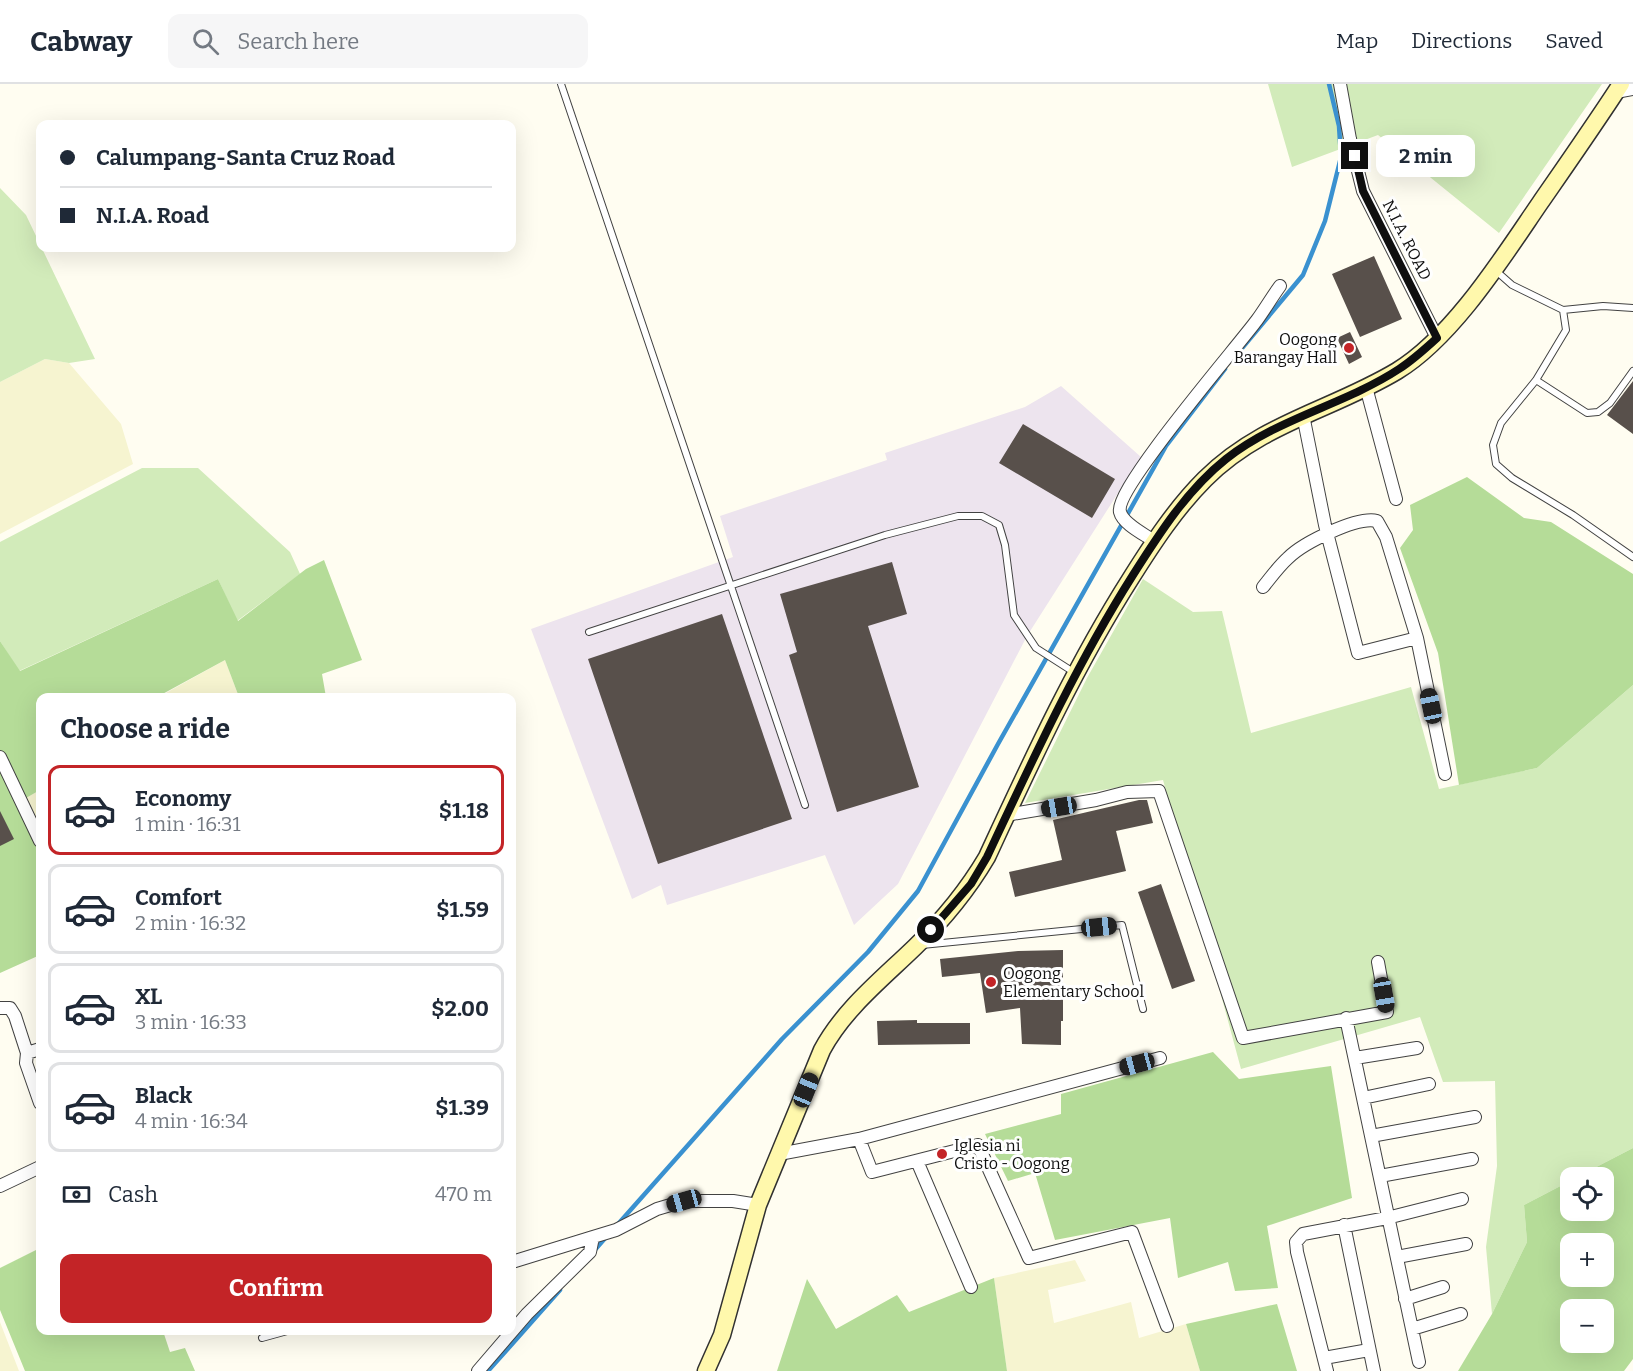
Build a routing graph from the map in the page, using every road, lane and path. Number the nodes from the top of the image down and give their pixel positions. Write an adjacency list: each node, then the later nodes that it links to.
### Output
1 (561, 84): 18 (lane)
2 (1340, 84): 9 (street, N.I.A. ROAD)
3 (1618, 88): 4 (street); 5 (main road)
4 (1633, 89)
5 (1494, 270): 8 (lane); 9 (main road)
6 (1280, 286): 16 (street)
7 (1633, 308): 8 (lane)
8 (1563, 310): 11 (lane)
9 (1437, 338): 12 (main road)
10 (1633, 371): 11 (lane)
11 (1536, 380): 17 (lane)
12 (1366, 387): 13 (main road); 14 (street)
13 (1303, 415): 15 (street); 16 (main road)
14 (1396, 499)
15 (1328, 534): 19 (street); 21 (street); 21 (street)
16 (1154, 542): 22 (main road)
17 (1633, 557)
18 (732, 585): 20 (lane); 22 (lane); 25 (lane)
19 (1263, 587)
20 (589, 632)
21 (1417, 638): 24 (street)
22 (1075, 673): 26 (main road)
23 (0, 757): 27 (street)
24 (1444, 774)
25 (806, 805)
26 (1006, 815): 28 (main road); 32 (street)
27 (36, 834)
28 (917, 945): 31 (lane); 44 (main road)
29 (1378, 962): 32 (street)
30 (0, 1008): 35 (street)
31 (1143, 1009)
32 (1346, 1018): 37 (street)
33 (1417, 1048): 37 (street)
34 (36, 1050): 35 (street)
35 (27, 1053): 39 (street)
36 (1160, 1058): 43 (street)
37 (1355, 1058): 40 (street)
38 (1429, 1084): 40 (street)
39 (36, 1092)
40 (1363, 1098): 42 (street)
41 (1474, 1117): 42 (street)
42 (1371, 1136): 48 (street)
43 (859, 1139): 44 (street); 46 (street)
44 (779, 1154): 51 (main road)
45 (1472, 1159): 48 (street)
46 (917, 1161): 58 (street); 62 (street)
47 (36, 1169): 49 (street)
48 (1380, 1176): 52 (street)
49 (0, 1186)
50 (1462, 1199): 52 (street)
51 (758, 1205): 54 (street); 72 (main road)
52 (1387, 1218): 53 (street); 56 (street)
53 (1344, 1225): 68 (street); 70 (street)
54 (596, 1236): 57 (street); 63 (street)
55 (1466, 1244): 56 (street)
56 (1397, 1257): 60 (street)
57 (516, 1261)
58 (971, 1287)
59 (1443, 1287): 60 (street)
60 (1405, 1299): 64 (street)
61 (1461, 1314): 64 (street)
62 (1167, 1326)
63 (516, 1327)
64 (1412, 1329): 69 (street)
65 (273, 1335): 67 (lane)
66 (509, 1335): 71 (street)
67 (262, 1338)
68 (1369, 1350): 70 (street); 73 (street)
69 (1419, 1362)
70 (1325, 1365)
71 (478, 1371)
72 (706, 1371)
73 (1374, 1371)

